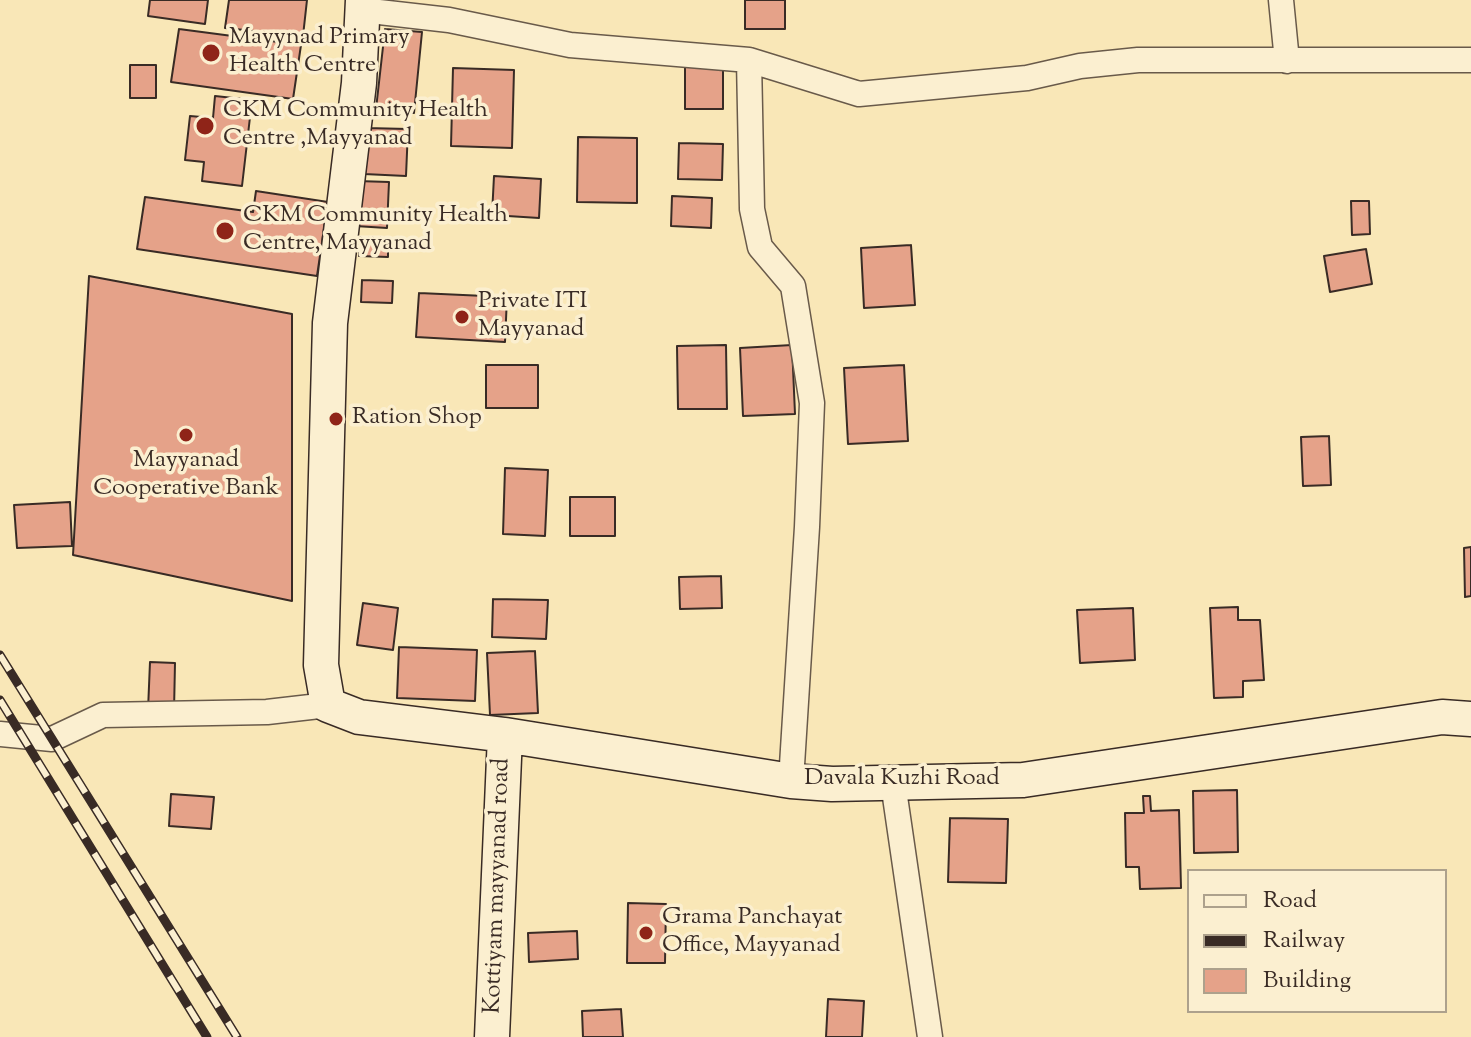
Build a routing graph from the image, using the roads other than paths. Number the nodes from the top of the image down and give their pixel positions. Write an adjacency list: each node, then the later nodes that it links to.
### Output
1 (1281, 0): 5 (street)
2 (363, 5): 3 (street); 6 (street)
3 (749, 60): 5 (street); 10 (street)
4 (1471, 60): 5 (street)
5 (1287, 61)
6 (328, 705): 8 (street); 9 (street, Davala Kuzhi Road)
7 (1471, 719): 11 (street, Davala Kuzhi Road)
8 (0, 734)
9 (505, 735): 10 (street, Davala Kuzhi Road); 12 (street, Kottiyam mayyanad road)
10 (791, 781): 11 (street, Davala Kuzhi Road)
11 (893, 783): 13 (street)
12 (492, 1037)
13 (930, 1037)

